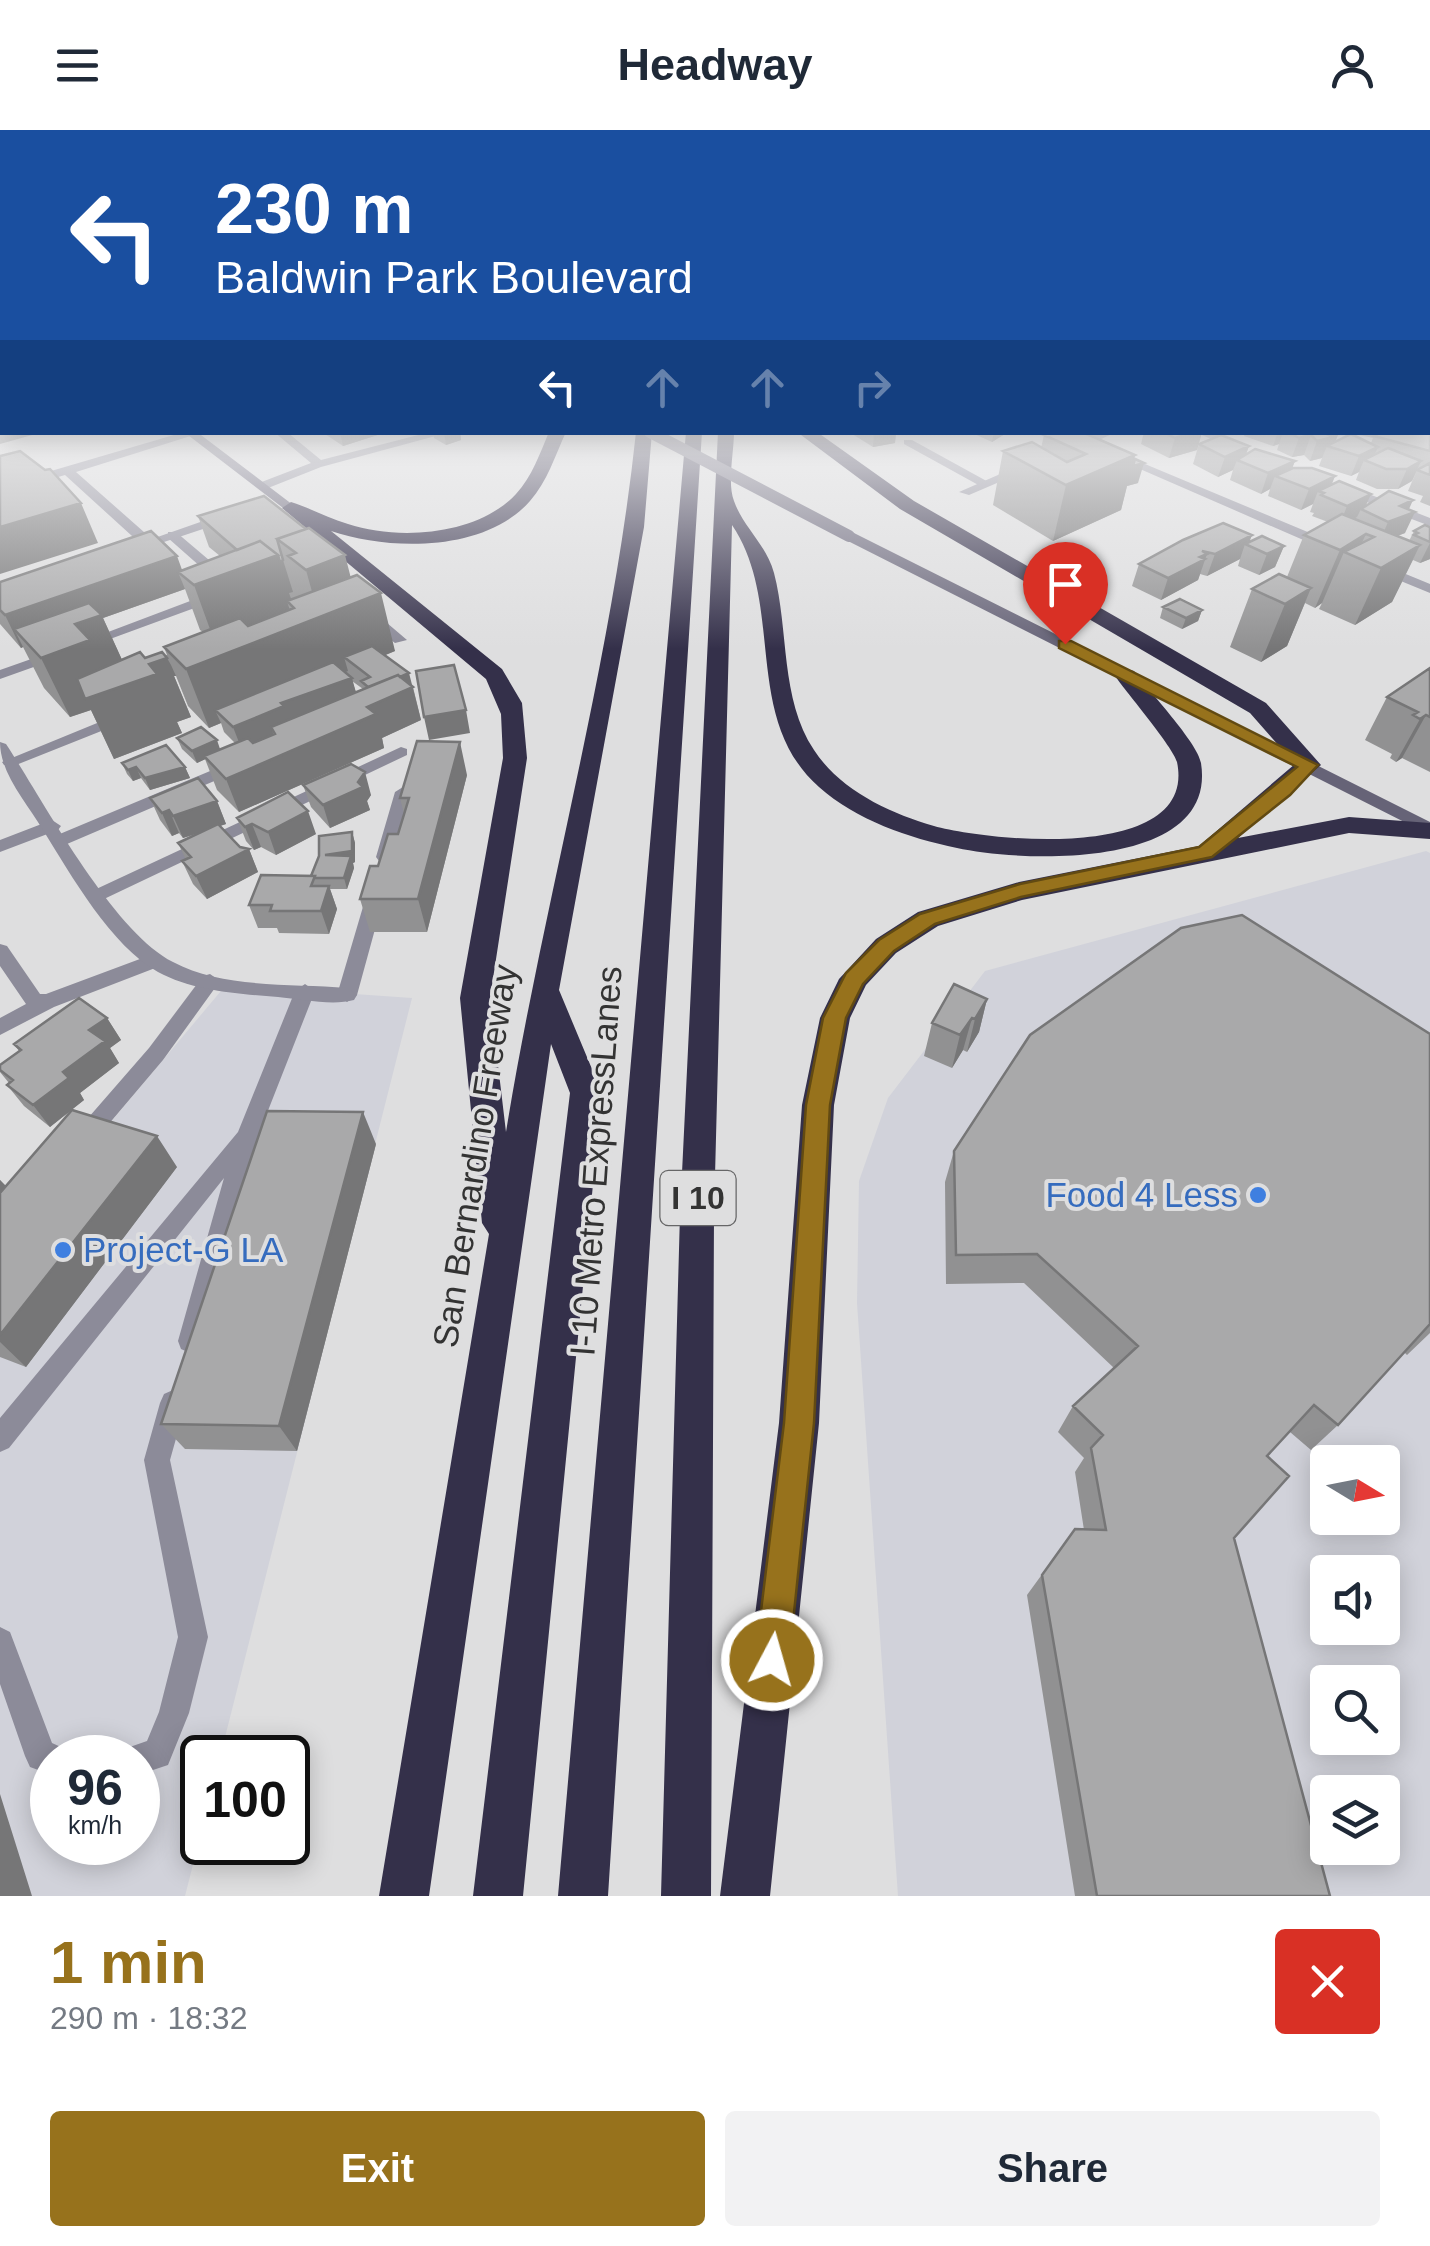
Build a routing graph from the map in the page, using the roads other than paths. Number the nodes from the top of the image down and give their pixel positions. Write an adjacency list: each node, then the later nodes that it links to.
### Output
1 (83, 484): 19 (street)
2 (266, 484): 12 (street)
3 (529, 484): 15 (highway)
4 (641, 484): 42 (highway, San Bernardino Freeway)
5 (690, 484): 55 (highway, I-10 Metro ExpressLanes)
6 (724, 484): 14 (highway, I 10)
7 (749, 484): 27 (main road, bridge)
8 (878, 484): 32 (highway)
9 (985, 484): 13 (street)
10 (1187, 484): 20 (street)
11 (1333, 484): 17 (street)
12 (262, 486): 15 (main road)
13 (966, 492)
14 (724, 500): 27 (highway); 56 (highway, I 10)
15 (279, 504): 48 (highway)
16 (234, 514): 18 (street)
17 (1430, 522)
18 (172, 535): 19 (street); 26 (street)
19 (148, 543): 21 (street)
20 (1340, 550)
21 (111, 555)
22 (1358, 558): 23 (street)
23 (1430, 588)
24 (356, 627): 25 (street)
25 (400, 640)
26 (0, 675)
27 (1126, 676): 32 (main road)
28 (138, 712): 30 (street)
29 (401, 752): 38 (street)
30 (4, 755): 35 (street)
31 (251, 759): 35 (street)
32 (1309, 765): 34 (main road); 37 (highway)
33 (403, 792): 43 (street)
34 (1430, 830): 37 (highway)
35 (57, 833): 36 (street); 38 (street)
36 (0, 846)
37 (1205, 852): 57 (highway)
38 (98, 895): 40 (street)
39 (0, 951): 44 (street)
40 (156, 960): 41 (street); 44 (street)
41 (210, 980): 43 (street); 47 (street)
42 (544, 989): 48 (highway, San Bernardino Freeway); 54 (highway, I-10 Metro ExpressLanes)
43 (304, 991): 46 (street)
44 (47, 1002): 45 (street)
45 (0, 1027)
46 (249, 1131): 49 (street); 52 (street)
47 (65, 1160)
48 (504, 1270): 53 (highway, San Bernardino Freeway)
49 (0, 1438)
50 (0, 1642): 51 (street)
51 (33, 1735)
52 (160, 1747)
53 (404, 1896)
54 (498, 1896)
55 (583, 1896)
56 (686, 1896)
57 (745, 1896)

